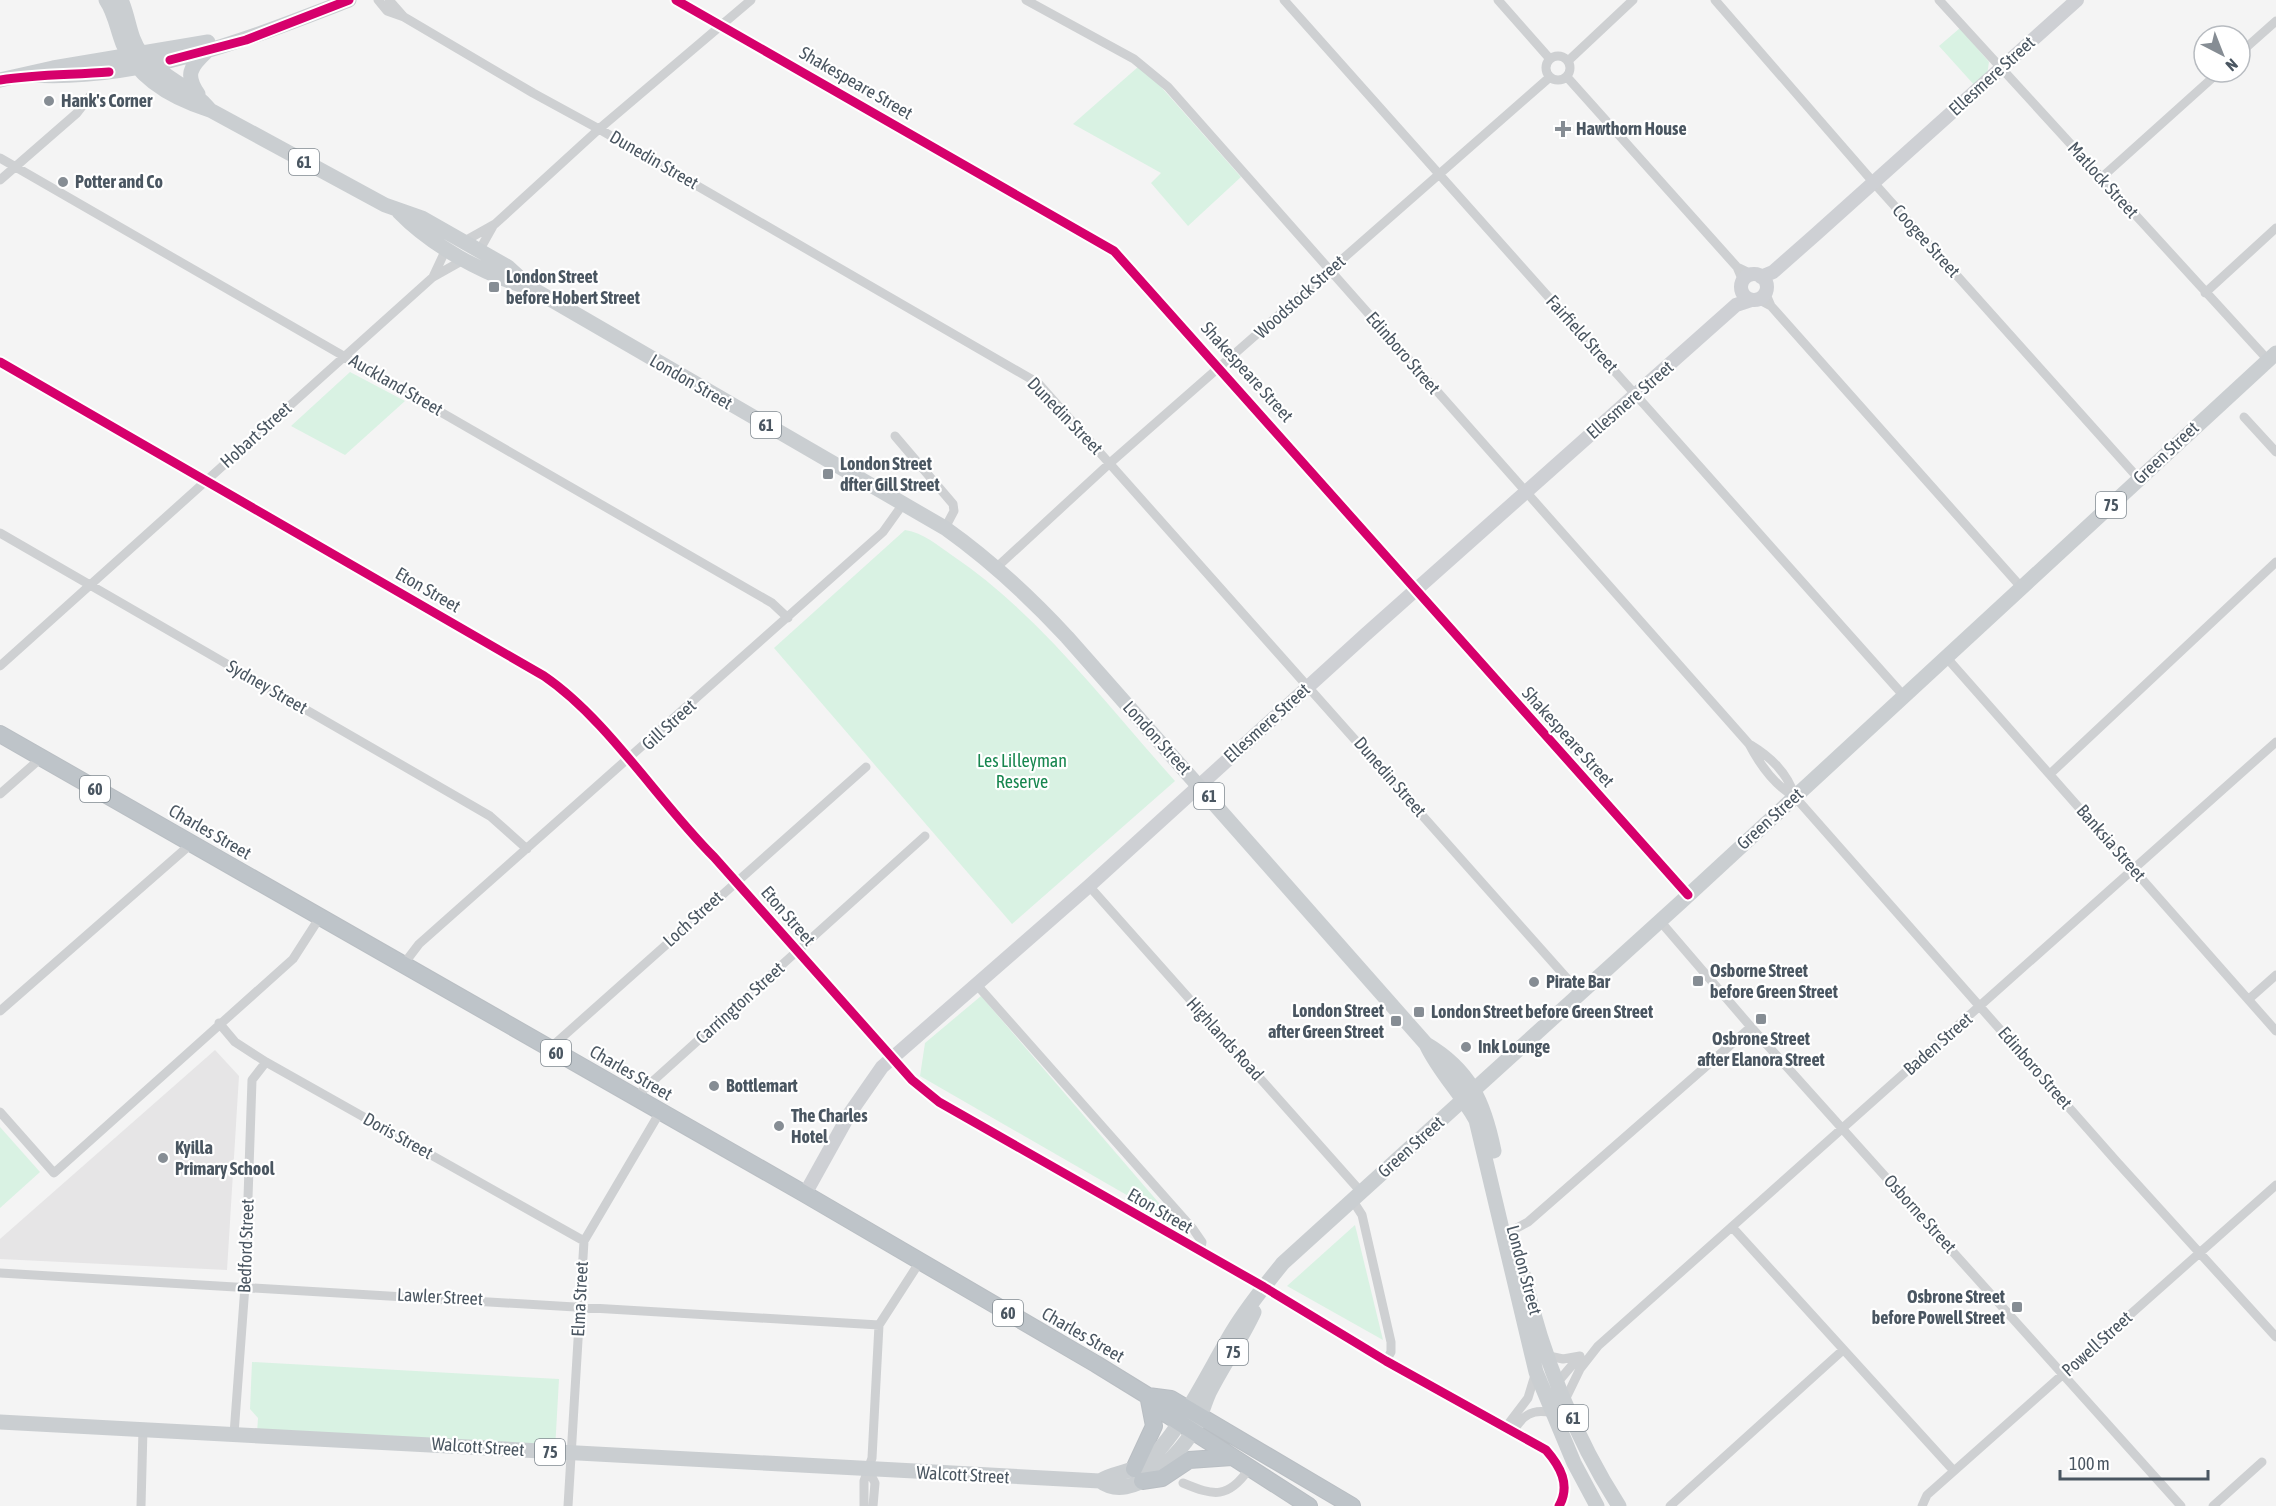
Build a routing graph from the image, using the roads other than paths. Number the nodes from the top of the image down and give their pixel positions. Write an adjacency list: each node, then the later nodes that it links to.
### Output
1 (106, 0): 22 (main road, 61)
2 (121, 0): 22 (main road, 61)
3 (349, 0): 15 (main road)
4 (378, 0): 16 (street, Dunedin Street)
5 (389, 0): 16 (street, Dunedin Street)
6 (676, 0): 18 (street, Shakespeare Street)
7 (751, 0): 18 (street)
8 (1026, 0): 46 (street, Edinboro Street)
9 (1284, 0): 36 (street, Fairfield Street)
10 (1498, 0): 23 (street)
11 (1634, 0): 24 (street)
12 (1715, 0): 39 (street, Coogee Street)
13 (1939, 0): 25 (street, Matlock Street)
14 (2077, 0): 25 (street, Ellesmere Street)
15 (323, 5): 19 (main road)
16 (404, 17): 33 (street, Dunedin Street)
17 (2276, 21): 20 (street)
18 (722, 25): 33 (street); 53 (street, Shakespeare Street)
19 (235, 42): 21 (main road); 22 (main road)
20 (2252, 42)
21 (206, 52): 22 (main road); 30 (main road)
22 (139, 59): 28 (main road); 30 (main road, London Street / 61); 32 (main road, London Street / 61)
23 (1550, 59): 24 (street); 27 (street)
24 (1568, 61): 26 (street)
25 (2002, 68): 37 (street, Matlock Street); 39 (street, Ellesmere Street)
26 (1567, 76): 27 (street); 48 (street)
27 (1550, 77): 36 (street, Woodstock Street)
28 (0, 80)
29 (2206, 84): 37 (street)
30 (198, 94): 32 (main road, London Street / 61)
31 (90, 96): 35 (street)
32 (210, 110): 40 (main road, London Street / 61)
33 (599, 129): 41 (street); 58 (street, Dunedin Street)
34 (0, 158): 35 (street, Auckland Street)
35 (16, 166): 38 (street); 50 (street, Auckland Street)
36 (1439, 175): 46 (street, Woodstock Street); 54 (street, Fairfield Street)
37 (2101, 178): 49 (street, Matlock Street)
38 (0, 180)
39 (1874, 183): 48 (street, Ellesmere Street); 59 (street, Coogee Street)
40 (399, 212): 43 (main road, London Street / 61); 44 (main road, London Street / 61)
41 (495, 224): 43 (street); 45 (street)
42 (2276, 228): 49 (street)
43 (463, 242): 45 (main road, London Street / 61)
44 (447, 247): 45 (main road, London Street / 61); 47 (street, Hobart Street)
45 (473, 255): 47 (street, Hobart Street); 62 (main road, London Street / 61)
46 (1330, 270): 53 (street, Woodstock Street); 61 (street, Edinboro Street)
47 (433, 277): 50 (street, Hobart Street)
48 (1757, 286): 54 (street, Ellesmere Street); 68 (street)
49 (2205, 293): 51 (street, Matlock Street)
50 (344, 356): 60 (street, Hobart Street); 70 (street, Auckland Street)
51 (2272, 357): 59 (main road, Green Street / 75)
52 (0, 362): 60 (street, Eton Street)
53 (1220, 368): 58 (street, Woodstock Street); 69 (street, Shakespeare Street)
54 (1636, 395): 61 (street, Ellesmere Street); 74 (street, Fairfield Street)
55 (2244, 417): 57 (street)
56 (895, 436): 63 (street)
57 (2276, 452)
58 (1110, 463): 66 (street, Woodstock Street); 73 (street, Dunedin Street)
59 (2139, 478): 68 (main road, Green Street / 75)
60 (205, 481): 67 (street, Hobart Street); 78 (street, Eton Street)
61 (1526, 492): 69 (street, Ellesmere Street); 83 (street, Edinboro Street)
62 (903, 504): 63 (main road, London Street / 61); 70 (street, Gill Street)
63 (945, 528): 66 (main road, London Street / 61)
64 (0, 533): 67 (street, Sydney Street)
65 (2276, 562): 80 (street)
66 (997, 567): 81 (main road, London Street / 61)
67 (89, 584): 72 (street, Hobart Street); 86 (street, Sydney Street)
68 (2021, 587): 71 (main road, Green Street / 75)
69 (1417, 589): 73 (street, Ellesmere Street); 90 (street, Shakespeare Street)
70 (788, 618): 78 (street, Gill Street)
71 (1946, 657): 74 (main road, Green Street / 75); 80 (street, Banksia Street)
72 (0, 666)
73 (1309, 686): 81 (street, Ellesmere Street); 97 (street, Dunedin Street)
74 (1903, 695): 83 (main road, Green Street / 75)
75 (0, 734): 77 (highway, Charles Street / 60)
76 (2276, 742): 87 (street, Baden Street)
77 (41, 758): 82 (street); 85 (highway, Charles Street / 60)
78 (628, 760): 86 (street, Gill Street); 88 (street, Eton Street)
79 (866, 767): 88 (street, Loch Street)
80 (2050, 774): 87 (street, Banksia Street)
81 (1199, 785): 89 (street, Ellesmere Street); 107 (main road, London Street / 61)
82 (0, 794)
83 (1795, 797): 90 (main road, Green Street / 75); 99 (street, Edinboro Street)
84 (925, 836): 93 (street, Carrington Street)
85 (191, 844): 91 (highway, Charles Street / 60); 100 (street)
86 (527, 849): 94 (street, Gill Street)
87 (2134, 869): 98 (street, Banksia Street); 99 (street, Baden Street)
88 (736, 881): 93 (street, Eton Street); 104 (street, Loch Street)
89 (1089, 886): 96 (street, Ellesmere Street); 114 (street, Highlands Road)
90 (1688, 894): 92 (main road, Green Street / 75)
91 (320, 917): 94 (highway, Charles Street / 60); 101 (street)
92 (1660, 921): 97 (main road, Green Street / 75); 102 (street, Osborne Street)
93 (798, 952): 105 (street, Eton Street); 108 (street, Carrington Street)
94 (403, 965): 104 (highway, Charles Street / 60)
95 (2276, 975): 98 (street)
96 (978, 985): 105 (street, Ellesmere Street); 118 (street)
97 (1580, 993): 107 (main road, Green Street / 75)
98 (2249, 999): 103 (street, Banksia Street)
99 (1981, 1006): 111 (street, Baden Street); 119 (street, Edinboro Street)
100 (0, 1011)
101 (219, 1023): 106 (street, Doris Street); 109 (street)
102 (1751, 1027): 111 (street, Osborne Street); 116 (street)
103 (2276, 1031)
104 (549, 1049): 108 (highway, Charles Street / 60)
105 (893, 1058): 113 (street, Ellesmere Street); 118 (street, Eton Street)
106 (266, 1062): 117 (street, Doris Street); 122 (street, Bedford Street)
107 (1468, 1092): 114 (main road, Green Street / 75); 116 (main road, London Street / 61)
108 (637, 1099): 110 (highway, Charles Street / 60)
109 (0, 1112)
110 (660, 1112): 113 (highway, Charles Street / 60); 117 (street, Elma Street)
111 (1844, 1128): 115 (street, Baden Street); 133 (street, Osborne Street)
112 (2276, 1185): 119 (street, Powell Street)
113 (805, 1194): 120 (highway, Charles Street / 60)
114 (1357, 1197): 123 (main road, Green Street / 75); 131 (street, Highlands Road)
115 (1732, 1227): 127 (street, Baden Street); 128 (street)
116 (1509, 1231): 129 (main road, London Street / 61); 132 (main road, London Street / 61)
117 (584, 1240): 124 (street, Elma Street)
118 (1200, 1252): 123 (street, Eton Street)
119 (2200, 1252): 126 (street, Edinboro Street); 133 (street, Powell Street)
120 (919, 1263): 125 (street); 135 (highway, Charles Street / 60)
121 (0, 1273): 122 (street, Lawler Street)
122 (245, 1286): 124 (street, Lawler Street); 143 (street, Bedford Street)
123 (1264, 1287): 131 (street, Eton Street); 137 (main road, Green Street / 75)
124 (580, 1305): 125 (street, Lawler Street); 144 (street, Elma Street)
125 (879, 1325): 147 (street)
126 (2276, 1338)
127 (1598, 1346): 130 (street, Baden Street); 136 (street, Baden Street)
128 (1843, 1350): 149 (street); 162 (street)
129 (1549, 1356): 130 (street); 134 (main road, London Street / 61)
130 (1579, 1357): 134 (street, Baden Street)
131 (1386, 1360): 141 (street, Eton Street)
132 (1536, 1372): 138 (main road, London Street / 61); 141 (street)
133 (2064, 1374): 149 (street, Powell Street); 164 (street, Osborne Street)
134 (1557, 1381): 136 (main road, London Street / 61); 138 (street)
135 (1148, 1396): 137 (highway, Charles Street / 60); 150 (highway)
136 (1565, 1400): 161 (main road, London Street / 61)
137 (1189, 1415): 142 (highway, Charles Street / 60); 150 (main road, 75); 152 (highway, Charles Street / 60)
138 (1553, 1417): 141 (street); 160 (main road, London Street / 61)
139 (0, 1422): 140 (main road, Walcott Street / 75)
140 (143, 1429): 143 (main road, Walcott Street / 75); 153 (street)
141 (1510, 1429): 159 (street, Eton Street)
142 (1192, 1432): 145 (highway, Charles Street / 60); 150 (main road, Walcott Street / 75)
143 (234, 1434): 144 (main road, Walcott Street / 75)
144 (570, 1453): 147 (main road, Walcott Street / 75); 154 (street, Elma Street)
145 (1232, 1457): 148 (highway, Charles Street / 60); 150 (highway)
146 (2262, 1462): 165 (street)
147 (868, 1469): 150 (main road, Walcott Street / 75); 155 (street); 156 (street)
148 (1249, 1469): 151 (street); 157 (highway, Charles Street / 60)
149 (1954, 1471): 163 (street, Powell Street)
150 (1138, 1475)
151 (1183, 1483)
152 (1341, 1501): 158 (highway, Charles Street / 60)
153 (141, 1506)
154 (568, 1506)
155 (864, 1506)
156 (873, 1506)
157 (1309, 1506)
158 (1352, 1506)
159 (1559, 1506)
160 (1598, 1506)
161 (1619, 1506)
162 (1670, 1506)
163 (1922, 1506)
164 (2181, 1506)
165 (2213, 1506)

